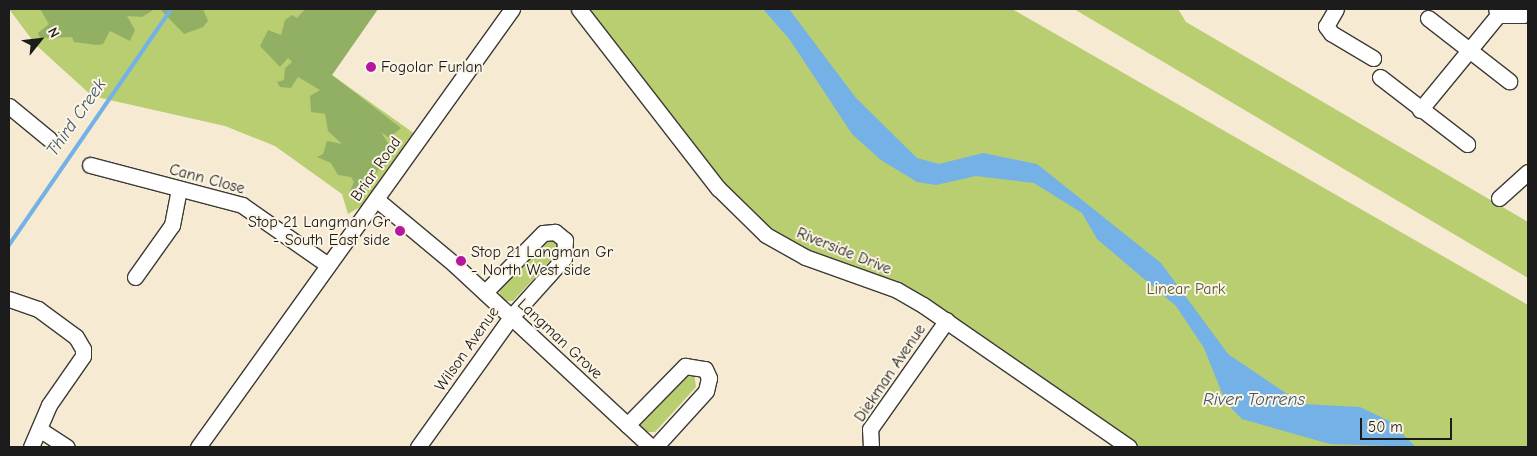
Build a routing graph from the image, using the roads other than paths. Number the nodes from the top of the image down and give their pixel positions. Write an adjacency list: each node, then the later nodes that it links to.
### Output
1 (512, 9): 19 (street, Briar Road)
2 (579, 9): 25 (street, Riverside Drive)
3 (1336, 9): 8 (street)
4 (1528, 9): 5 (street)
5 (1497, 12): 7 (street)
6 (1428, 18): 7 (street)
7 (1469, 51): 10 (street); 12 (street)
8 (1373, 58)
9 (1380, 77): 12 (street)
10 (1509, 81)
11 (9, 106): 13 (street)
12 (1420, 110): 14 (street)
13 (49, 139)
14 (1467, 144)
15 (90, 165): 17 (street, Cann Close)
16 (1528, 172): 18 (street)
17 (179, 189): 20 (street, Cann Close); 21 (street)
18 (1500, 198)
19 (376, 199): 20 (street, Briar Road); 22 (street, Langman Grove)
20 (328, 265): 31 (street, Briar Road)
21 (134, 277)
22 (485, 292): 24 (street, Langman Grove); 24 (street, Wilson Avenue)
23 (9, 299): 27 (street)
24 (511, 317): 26 (street, Langman Grove); 32 (street, Wilson Avenue)
25 (947, 320): 33 (street, Diekman Avenue); 34 (street, Riverside Drive)
26 (627, 425): 28 (street, Langman Grove); 28 (street)
27 (38, 429): 29 (street); 30 (street)
28 (649, 446)
29 (31, 447)
30 (67, 447)
31 (198, 447)
32 (418, 447)
33 (871, 447)
34 (1129, 447)

